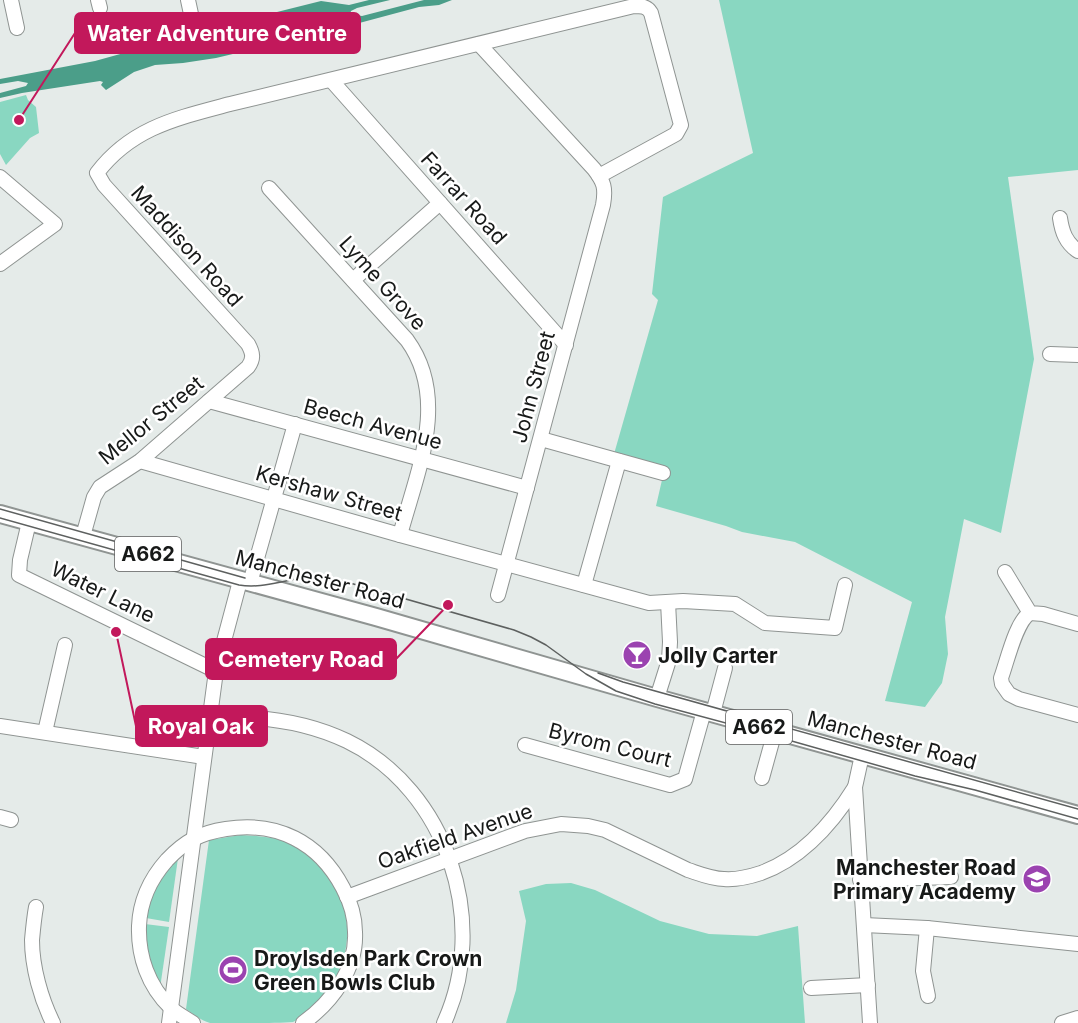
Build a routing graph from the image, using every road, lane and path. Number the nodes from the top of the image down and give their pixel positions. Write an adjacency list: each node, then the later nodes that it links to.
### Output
1 (11, 0): 2 (street)
2 (17, 28)
3 (479, 44): 4 (street); 6 (street); 6 (street)
4 (331, 80): 8 (street, Farrar Road); 13 (street, Maddison Road)
5 (0, 177): 11 (street)
6 (602, 183): 14 (street, John Street)
7 (269, 188): 12 (street, Lyme Grove)
8 (440, 203): 12 (street); 14 (street, Farrar Road)
9 (1060, 218): 10 (street)
10 (1078, 251)
11 (0, 264)
12 (353, 280): 20 (street, Lyme Grove)
13 (248, 344): 17 (street, Mellor Street)
14 (566, 345): 19 (street, John Street)
15 (1050, 354): 16 (street)
16 (1078, 356)
17 (208, 401): 18 (street, Beech Avenue); 22 (street, Mellor Street)
18 (296, 424): 20 (street, Beech Avenue); 25 (street)
19 (541, 439): 21 (street); 24 (street, John Street)
20 (421, 459): 24 (street, Beech Avenue); 28 (street, Lyme Grove)
21 (619, 460): 23 (street); 33 (street)
22 (140, 461): 25 (street, Kershaw Street); 29 (street, Mellor Street)
23 (663, 472)
24 (527, 488): 30 (street, John Street)
25 (274, 499): 28 (street, Kershaw Street); 32 (street)
26 (0, 514): 27 (main road, Manchester Road / A662)
27 (29, 522): 29 (main road, Manchester Road / A662); 41 (street, Water Lane)
28 (400, 535): 30 (street, Kershaw Street)
29 (83, 536): 32 (main road, Manchester Road / A662)
30 (507, 564): 33 (street, Kershaw Street); 35 (street, John Street)
31 (1005, 572): 37 (street)
32 (245, 582): 41 (street); 42 (main road, Manchester Road / A662)
33 (584, 585): 36 (street, Kershaw Street)
34 (844, 585): 36 (street, Kershaw Street)
35 (498, 595)
36 (668, 602): 42 (street)
37 (1030, 613): 38 (street); 44 (street)
38 (1078, 624)
39 (65, 645): 48 (street)
40 (725, 668): 43 (street)
41 (216, 671): 45 (street)
42 (657, 698): 43 (main road, Manchester Road / A662)
43 (709, 712): 47 (main road, Manchester Road / A662); 49 (street, Byrom Court)
44 (1078, 716)
45 (209, 718): 51 (street); 56 (street)
46 (0, 726): 48 (street)
47 (775, 731): 50 (main road, Manchester Road / A662); 52 (street)
48 (45, 732): 51 (street)
49 (525, 745)
50 (862, 755): 53 (street); 54 (main road, Manchester Road / A662)
51 (204, 757): 55 (street)
52 (762, 778)
53 (855, 786): 56 (street, Oakfield Avenue); 58 (street)
54 (1078, 816)
55 (193, 837): 59 (street); 67 (street); 67 (street)
56 (449, 859): 59 (street, Oakfield Avenue); 73 (street)
57 (951, 877): 58 (street)
58 (860, 880): 61 (street)
59 (347, 897): 72 (street)
60 (36, 907): 69 (street)
61 (864, 926): 62 (street); 64 (street)
62 (927, 928): 63 (street); 66 (street)
63 (1078, 945)
64 (868, 985): 65 (street); 74 (street)
65 (812, 988)
66 (928, 996)
67 (171, 1009): 70 (street); 71 (street)
68 (1078, 1018): 75 (street)
69 (53, 1023)
70 (170, 1023)
71 (194, 1023)
72 (303, 1023)
73 (444, 1023)
74 (870, 1023)
75 (1062, 1023)

